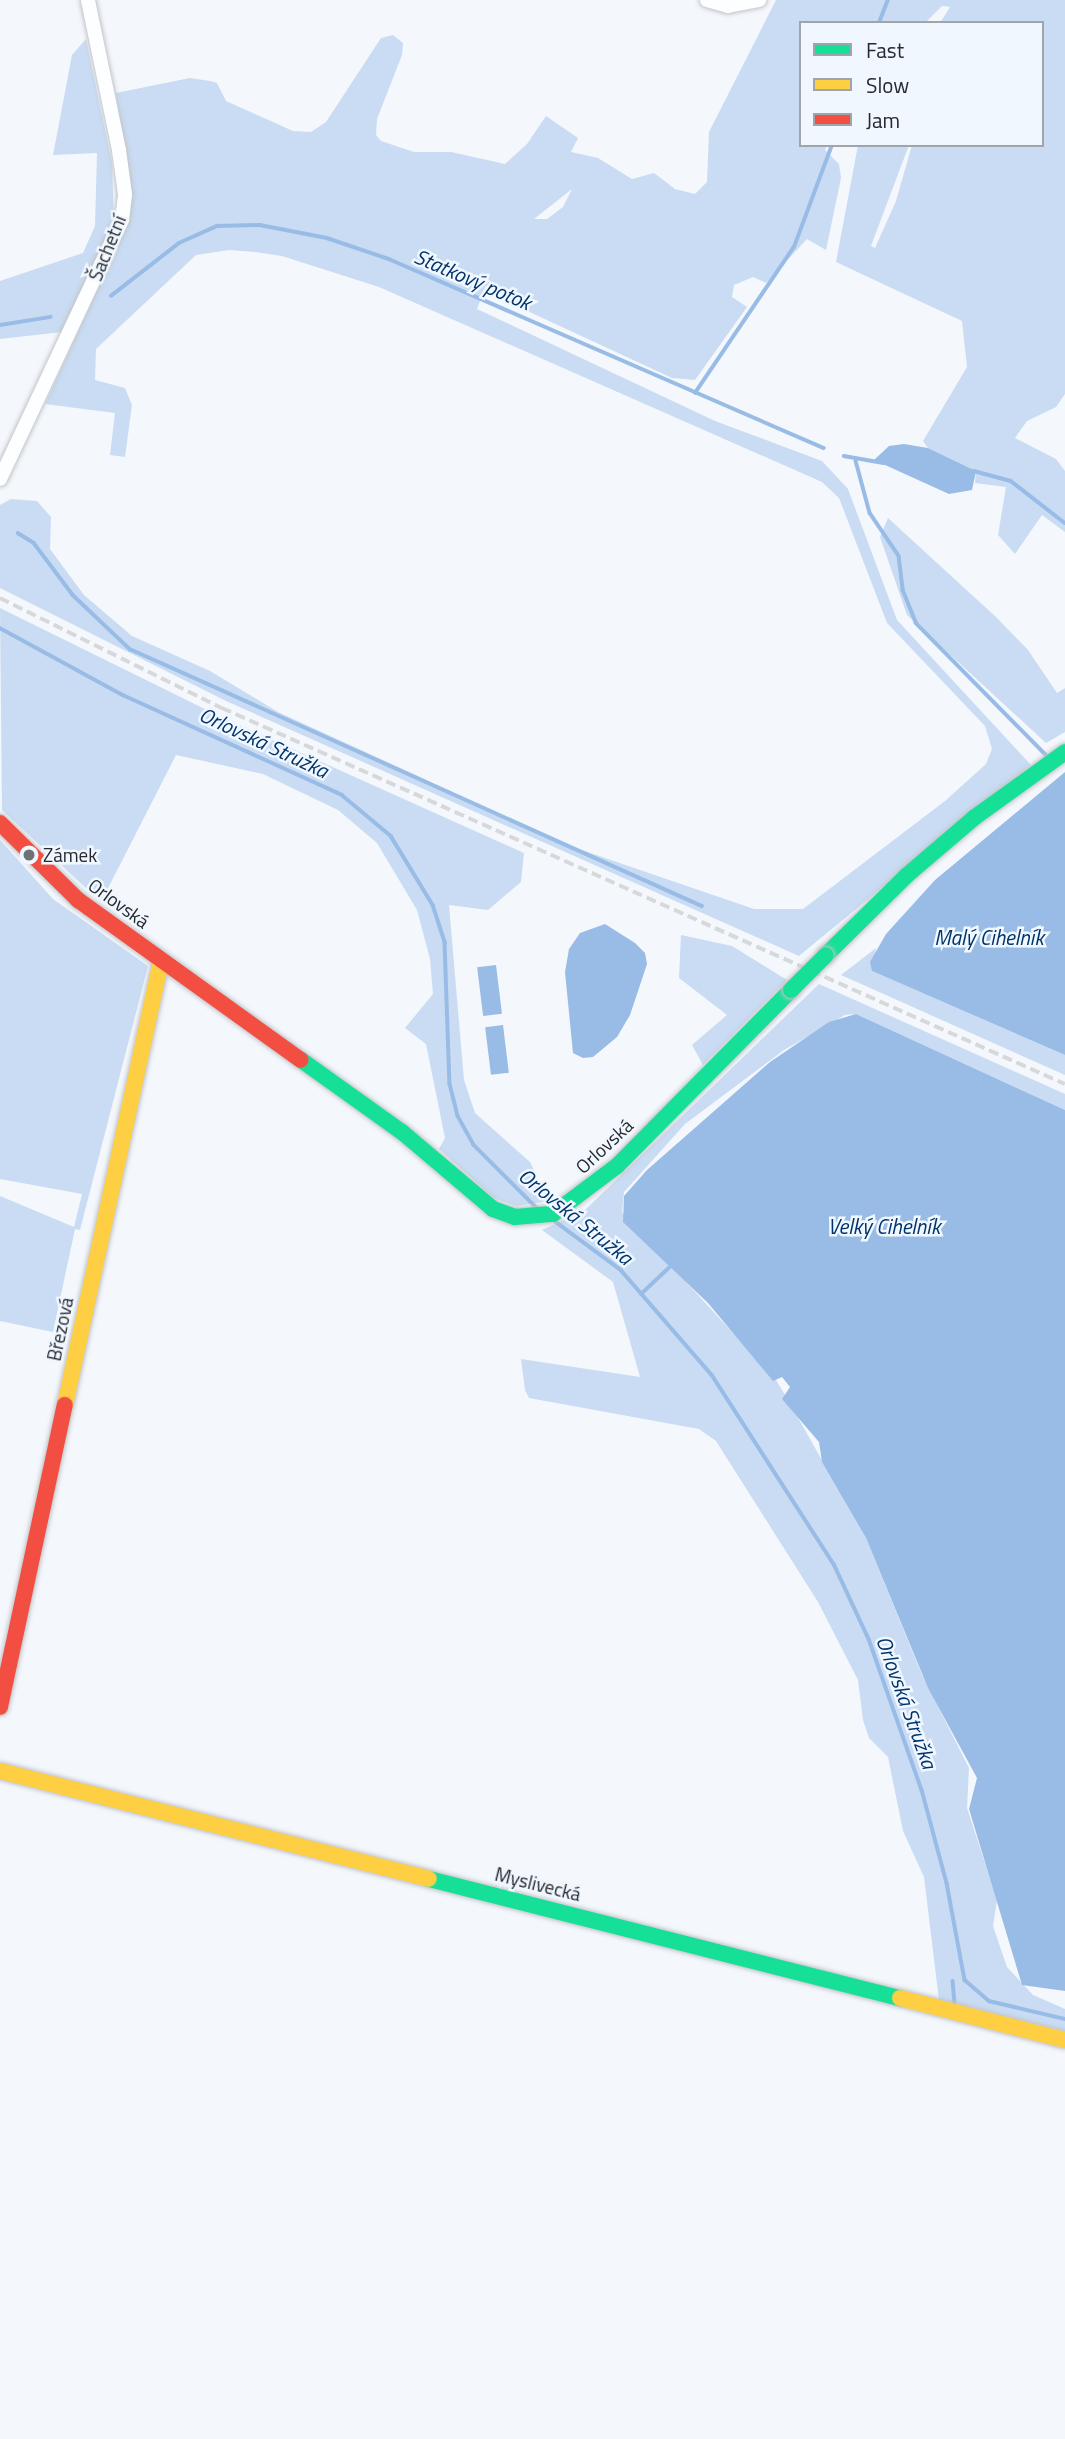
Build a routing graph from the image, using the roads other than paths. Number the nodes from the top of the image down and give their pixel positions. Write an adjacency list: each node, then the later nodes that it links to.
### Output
1 (88, 0): 4 (street, Šachetní)
2 (707, 0): 3 (street)
3 (759, 0)
4 (0, 479)
5 (1065, 752): 7 (street, Orlovská, bridge)
6 (0, 823): 7 (street, Orlovská)
7 (161, 960): 8 (street, Březová)
8 (0, 1707)
9 (0, 1771): 10 (street, Myslivecká)
10 (1065, 2040)

